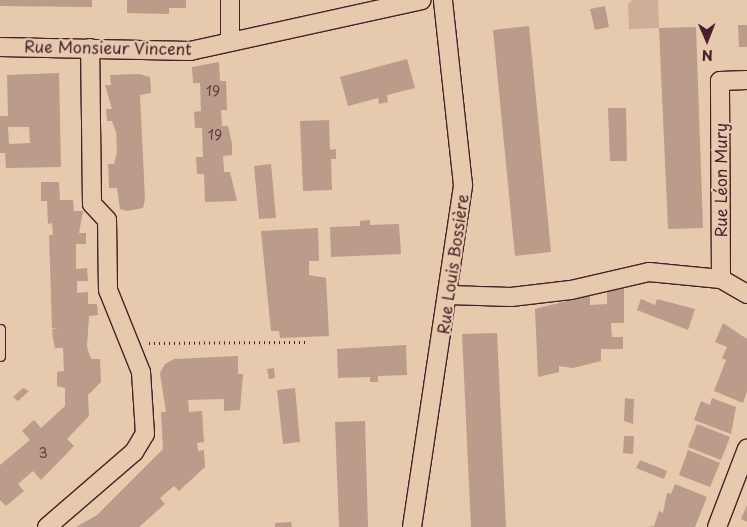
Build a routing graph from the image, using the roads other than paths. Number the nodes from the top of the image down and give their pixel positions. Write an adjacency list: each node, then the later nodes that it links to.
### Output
1 (230, 0): 4 (street)
2 (422, 0): 4 (street, Rue Monsieur Vincent)
3 (442, 0): 10 (street, Rue Louis Bossière)
4 (230, 42): 6 (street, Rue Monsieur Vincent)
5 (0, 47): 6 (street, Rue Monsieur Vincent)
6 (90, 48): 14 (street)
7 (747, 80): 8 (street, Rue Léon Mury)
8 (721, 279): 9 (street); 10 (street)
9 (747, 294)
10 (448, 295): 15 (street, Rue Louis Bossière)
11 (0, 329): 12 (lane)
12 (0, 356)
13 (747, 449): 16 (street)
14 (47, 527)
15 (412, 527)
16 (717, 527)

